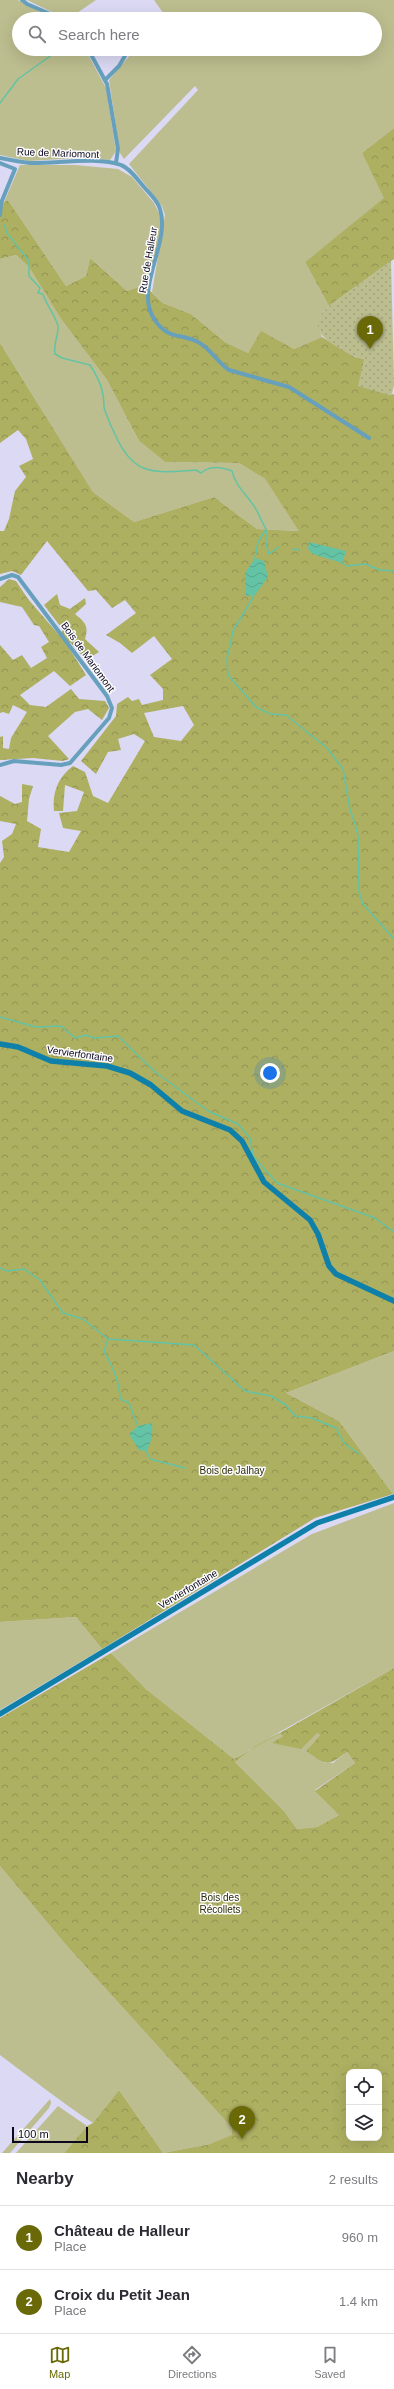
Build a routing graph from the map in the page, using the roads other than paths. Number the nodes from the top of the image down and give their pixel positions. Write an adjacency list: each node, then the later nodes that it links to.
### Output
1 (22, 0): 2 (street)
2 (47, 12)
3 (92, 56): 5 (street)
4 (125, 56): 5 (street)
5 (106, 80): 8 (street)
6 (0, 158): 8 (street, Rue de Mariomont)
7 (0, 163): 9 (street)
8 (116, 163): 10 (street, Rue de Halleur)
9 (0, 215)
10 (369, 438)
11 (0, 579): 12 (street, Bois de Mariomont)
12 (0, 765)
13 (0, 1044): 14 (main road, Vervierfontaine)
14 (394, 1302)
15 (394, 1497): 16 (main road, Vervierfontaine)
16 (0, 1714)

